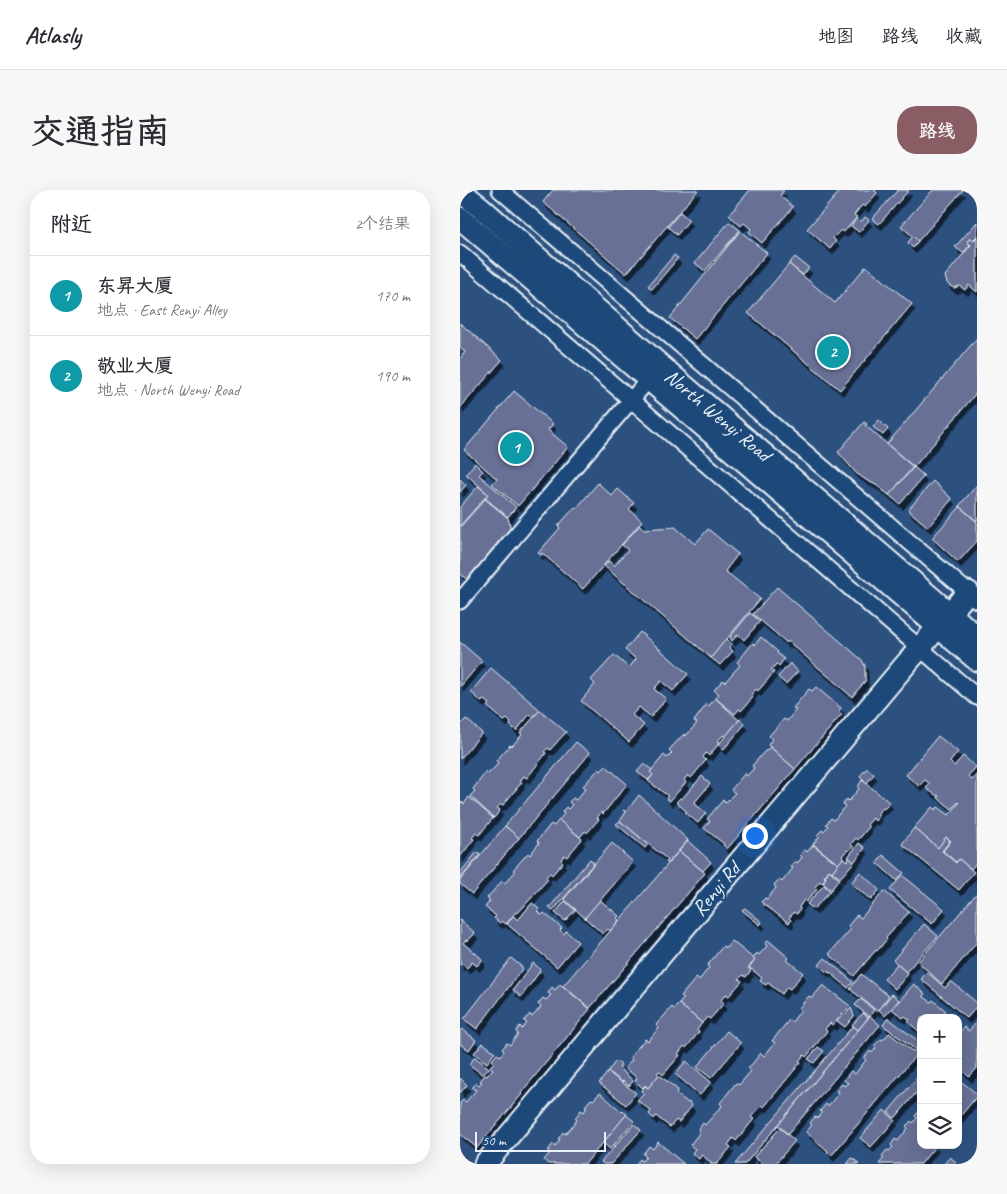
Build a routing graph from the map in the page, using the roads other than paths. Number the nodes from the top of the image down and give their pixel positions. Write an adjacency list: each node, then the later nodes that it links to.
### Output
1 (500, 190): 7 (street)
2 (460, 191): 9 (main road, North Wenyi Road)
3 (460, 218): 5 (main road, North Wenyi Road)
4 (460, 253): 6 (street)
5 (649, 379): 6 (street); 9 (main road, North Wenyi Road)
6 (631, 400): 8 (street); 11 (street)
7 (974, 594): 9 (main road, Renyi Rd)
8 (460, 601)
9 (944, 620): 10 (main road, North Wenyi Road); 11 (main road, Renyi Rd); 12 (main road, North Wenyi Road)
10 (977, 636)
11 (920, 648): 13 (street); 14 (main road, Renyi Rd)
12 (977, 660)
13 (977, 697)
14 (485, 1164)

